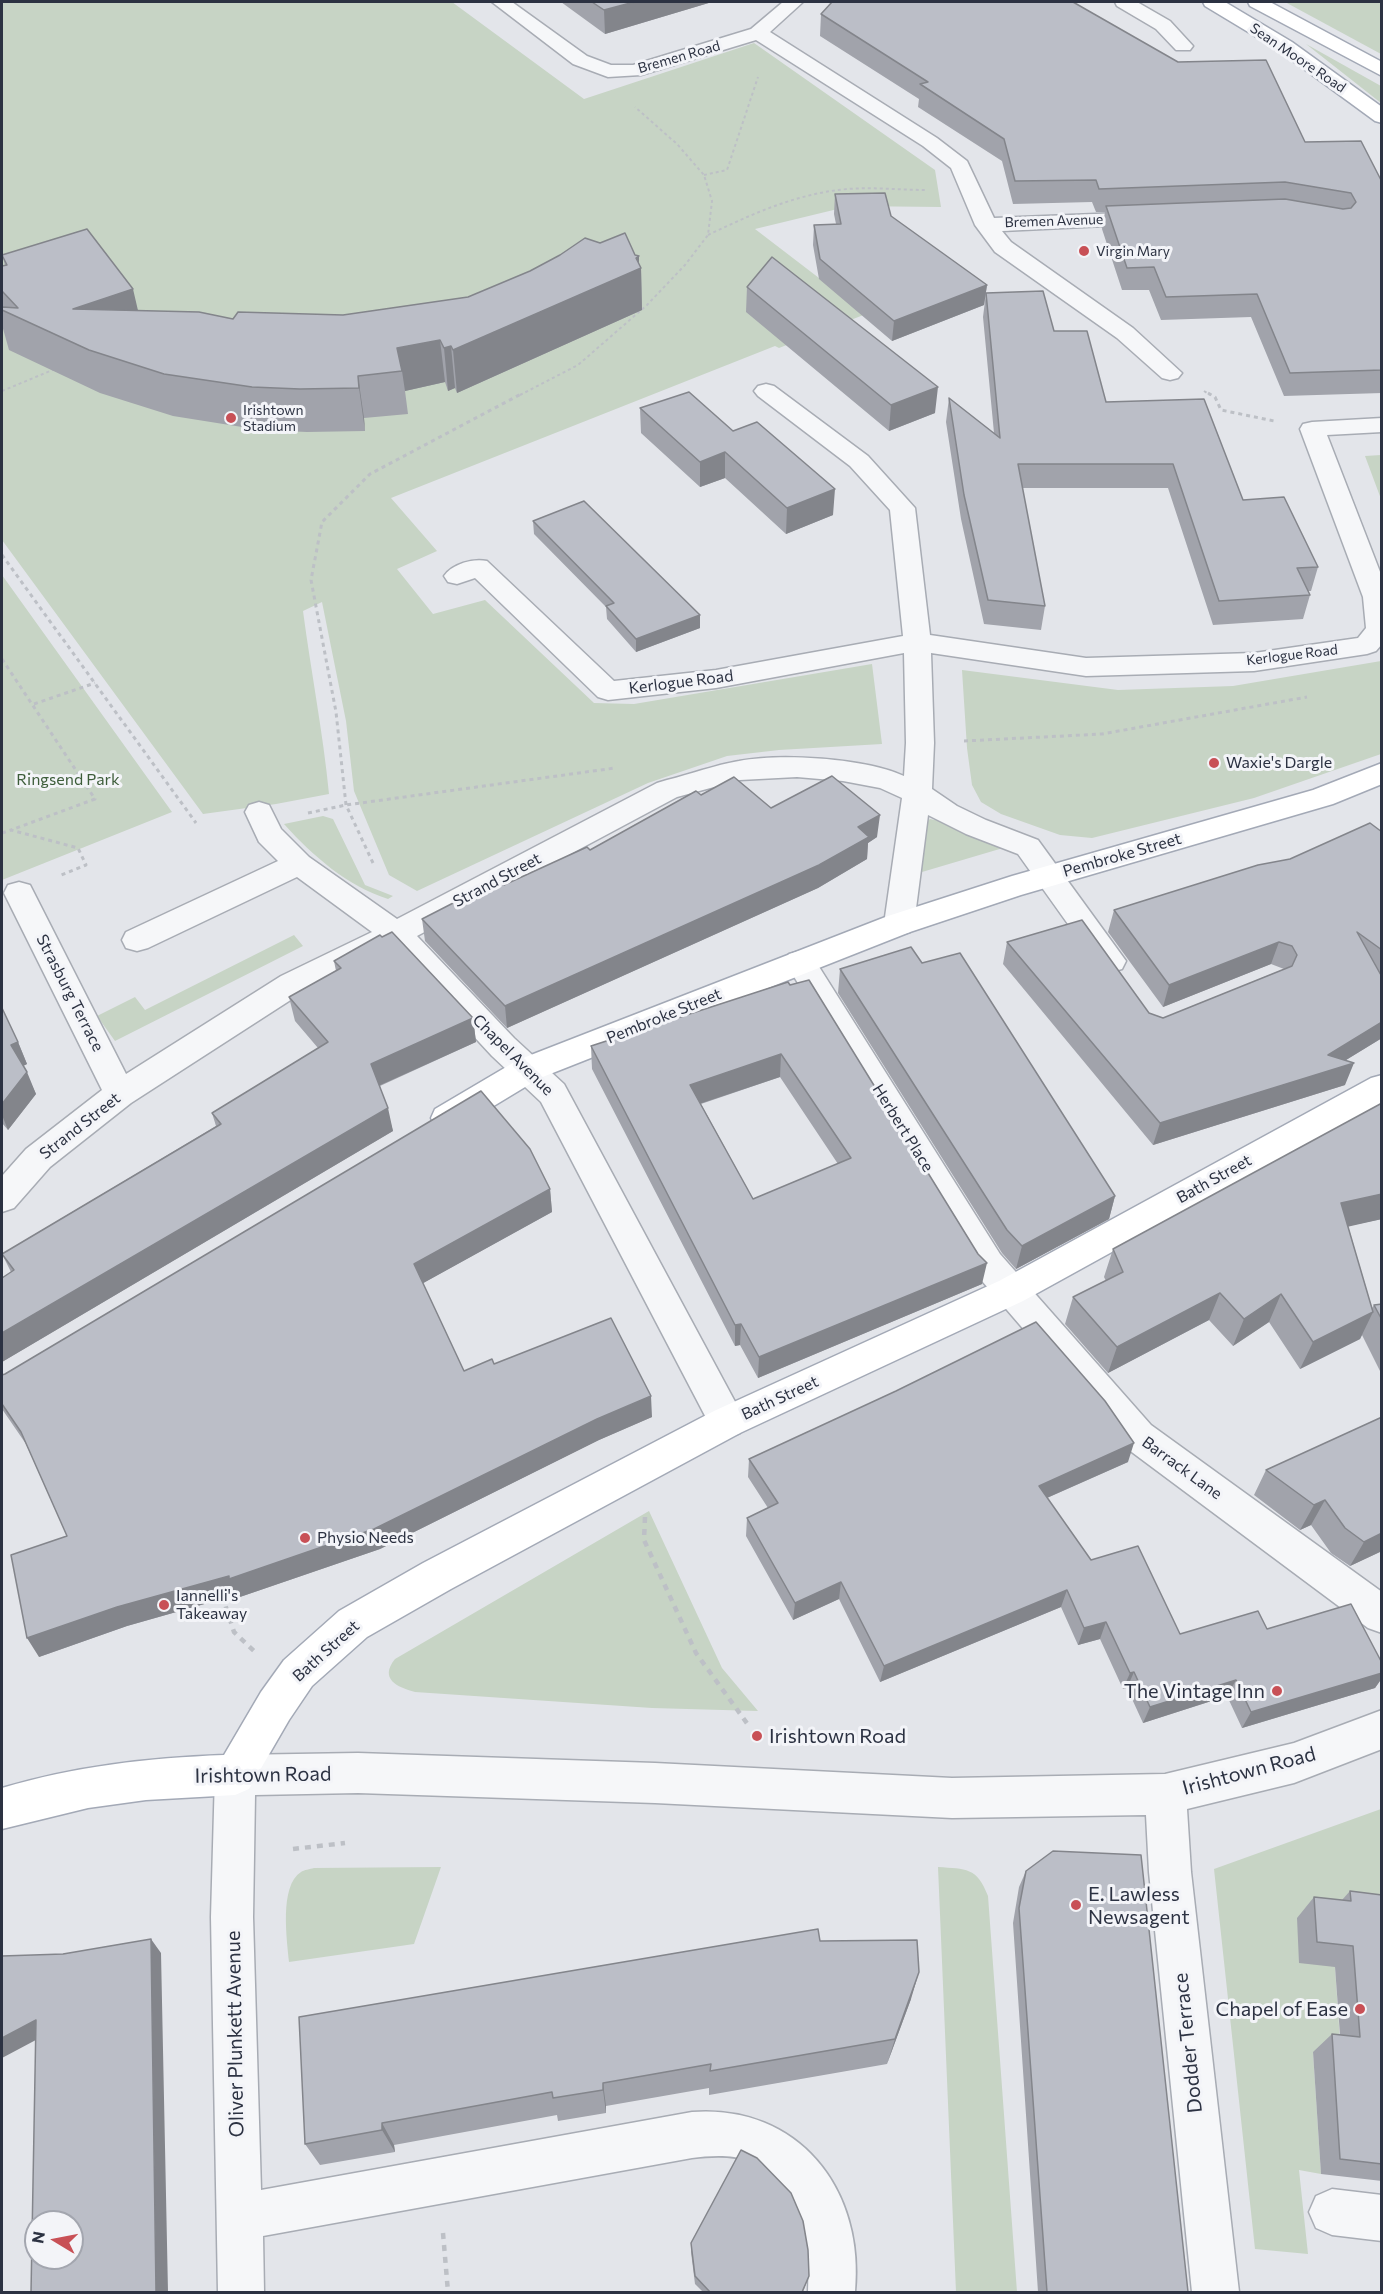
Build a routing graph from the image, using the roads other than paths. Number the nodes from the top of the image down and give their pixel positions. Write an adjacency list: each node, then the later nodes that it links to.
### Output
1 (501, 2): 6 (street, Bremen Road)
2 (794, 2): 6 (street, Bremen Road)
3 (1124, 2): 7 (street)
4 (1212, 2): 9 (main road, Sean Moore Road)
5 (1257, 2): 8 (main road, Sean Moore Road)
6 (758, 33): 11 (street, Bremen Avenue)
7 (1183, 46)
8 (1382, 70)
9 (1382, 117)
10 (1163, 217): 11 (street, Bremen Avenue)
11 (987, 225): 12 (street, Bremen Avenue)
12 (1170, 373)
13 (766, 391): 16 (street)
14 (1382, 425): 16 (street, Kerlogue Road)
15 (457, 576): 16 (street, Kerlogue Road)
16 (917, 642): 18 (street)
17 (1382, 773): 21 (main road, Pembroke Street)
18 (917, 793): 21 (street); 23 (street); 24 (street, Strand Street)
19 (259, 812): 20 (street, Chapel Avenue)
20 (299, 864): 24 (street, Chapel Avenue); 25 (street)
21 (1051, 876): 23 (main road, Pembroke Street); 27 (street)
22 (20, 893): 30 (street, Strasburg Terrace)
23 (900, 924): 26 (main road, Pembroke Street)
24 (396, 933): 28 (street, Chapel Avenue); 30 (street, Strand Street)
25 (137, 940)
26 (800, 962): 28 (main road, Pembroke Street); 33 (street, Herbert Place)
27 (1124, 980)
28 (529, 1069): 31 (main road, Pembroke Street); 34 (street, Chapel Avenue)
29 (1382, 1087): 33 (main road, Bath Street)
30 (120, 1094): 32 (street, Strand Street)
31 (420, 1134)
32 (2, 1198)
33 (1011, 1291): 34 (main road, Bath Street); 35 (street, Barrack Lane)
34 (728, 1422): 37 (main road, Bath Street)
35 (1382, 1615)
36 (1382, 1729): 38 (street, Irishtown Road)
37 (235, 1775): 38 (street, Irishtown Road); 39 (main road, Irishtown Road); 41 (street, Oliver Plunkett Avenue)
38 (1165, 1794): 45 (street, Dodder Terrace)
39 (2, 1809)
40 (1332, 2212): 42 (street)
41 (240, 2217): 43 (street, Oliver Plunkett Avenue); 44 (street)
42 (1382, 2218)
43 (241, 2292)
44 (831, 2292)
45 (1215, 2292)

